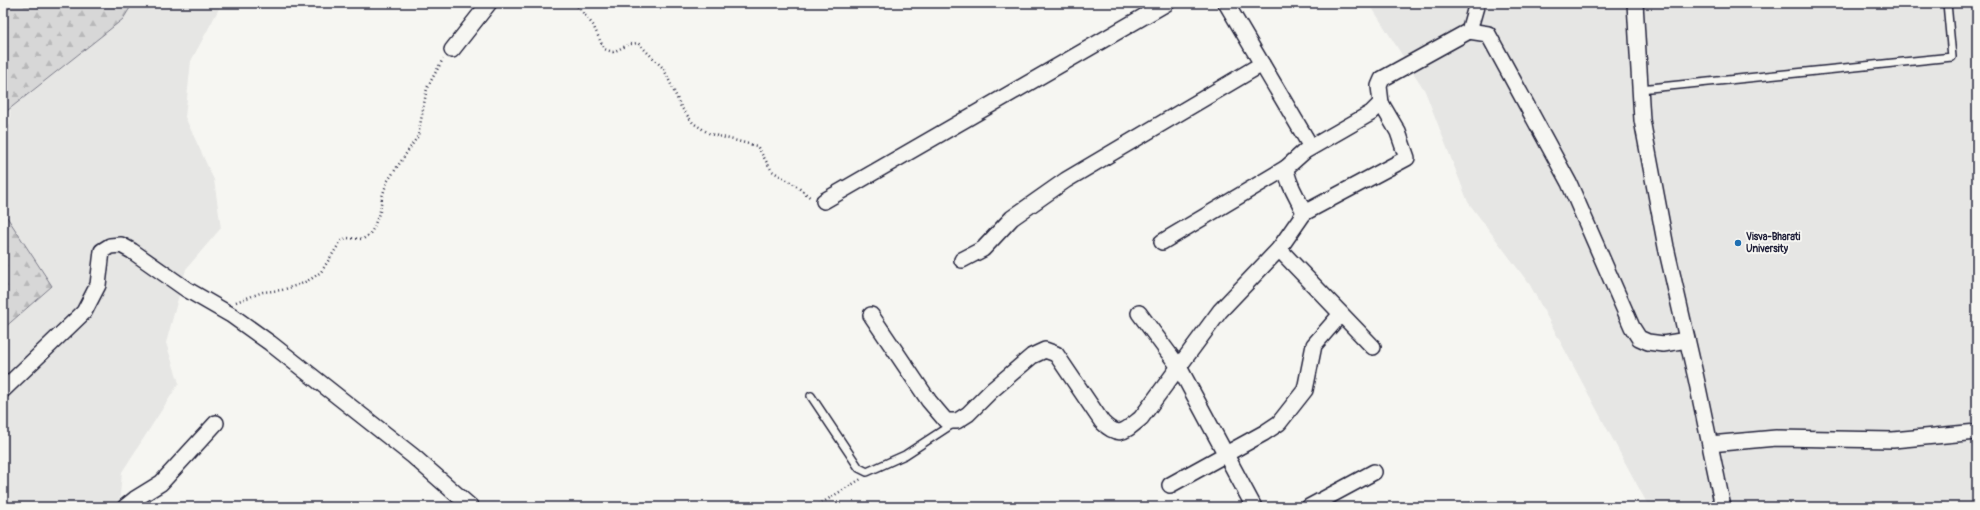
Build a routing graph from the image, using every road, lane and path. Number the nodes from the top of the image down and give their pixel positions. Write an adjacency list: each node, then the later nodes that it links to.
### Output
1 (490, 3): 9 (street)
2 (575, 3): 15 (path)
3 (1167, 3): 15 (street)
4 (1226, 3): 10 (street)
5 (1477, 3): 8 (street)
6 (1635, 3): 11 (street)
7 (1947, 3): 11 (lane)
8 (1469, 31): 12 (street); 24 (street)
9 (452, 50): 20 (path)
10 (1262, 64): 13 (street); 19 (street)
11 (1640, 89): 24 (street)
12 (1380, 103): 13 (street); 16 (street)
13 (1311, 147): 14 (street)
14 (1286, 168): 16 (street); 17 (street)
15 (824, 201)
16 (1304, 213): 18 (street)
17 (1162, 242)
18 (1279, 249): 22 (street); 26 (street)
19 (962, 260)
20 (218, 309): 27 (street); 38 (street)
21 (1139, 313): 26 (street)
22 (1341, 314): 25 (street); 33 (street)
23 (871, 315): 29 (street)
24 (1688, 340): 32 (street)
25 (1373, 347)
26 (1179, 367): 29 (street); 33 (street)
27 (3, 390)
28 (812, 396): 34 (lane)
29 (957, 421): 34 (lane)
30 (216, 423): 37 (street)
31 (1977, 432): 32 (street)
32 (1710, 444): 42 (street)
33 (1225, 455): 36 (street); 40 (street)
34 (867, 472): 39 (path)
35 (1374, 472): 41 (street)
36 (1170, 484)
37 (125, 507)
38 (471, 507)
39 (815, 507)
40 (1254, 507)
41 (1309, 507)
42 (1723, 507)

